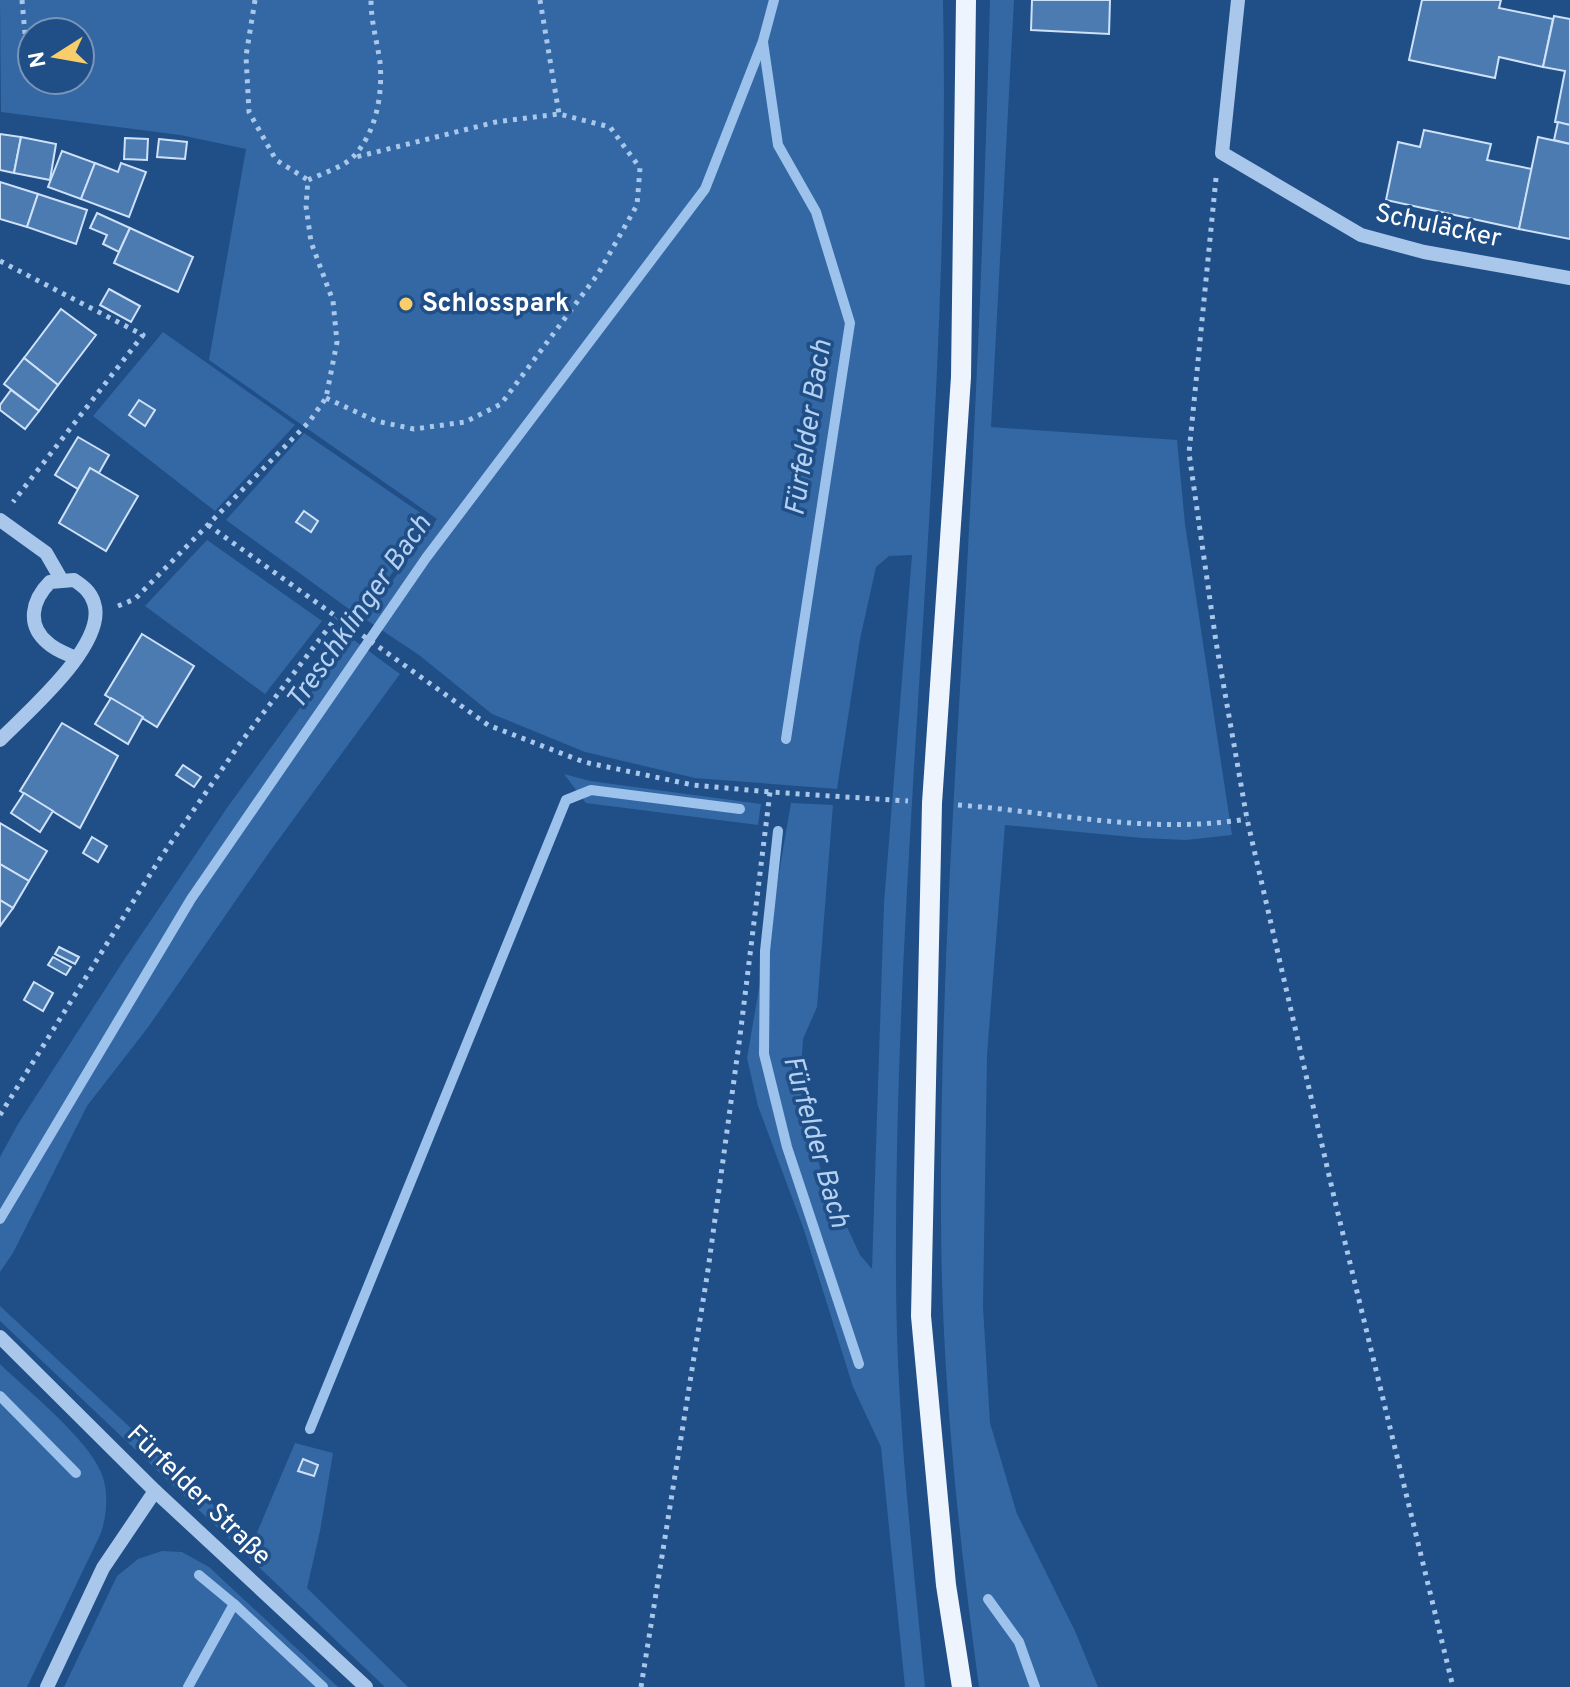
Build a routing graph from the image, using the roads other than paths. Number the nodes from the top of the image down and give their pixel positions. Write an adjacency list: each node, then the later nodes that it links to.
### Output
1 (966, 0): 12 (main road)
2 (1238, 0): 3 (street, Schuläcker)
3 (1570, 278)
4 (0, 520): 5 (street)
5 (61, 579): 6 (street); 6 (street)
6 (76, 658): 7 (street)
7 (0, 740)
8 (0, 1337): 9 (street, Fürfelder Straße)
9 (155, 1491): 10 (street); 11 (street, Fürfelder Straße)
10 (47, 1687)
11 (366, 1687)
12 (962, 1687)

